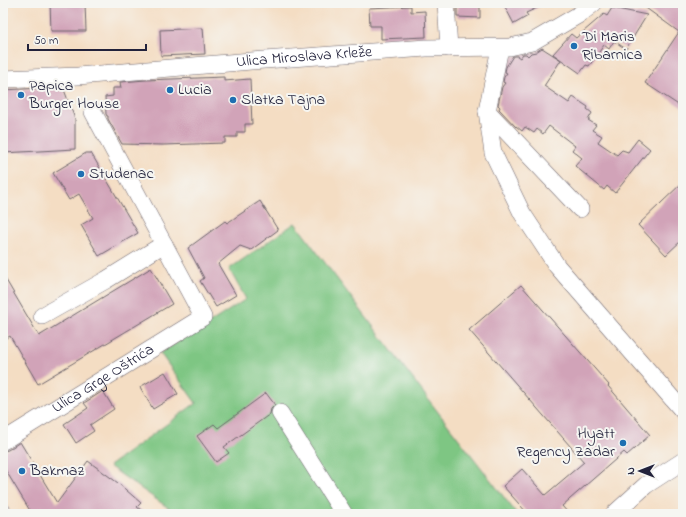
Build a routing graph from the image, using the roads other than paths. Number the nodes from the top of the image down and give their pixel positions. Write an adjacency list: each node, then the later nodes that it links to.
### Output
1 (446, 3): 3 (street)
2 (594, 3): 4 (street, Ulica Miroslava Krleže)
3 (449, 48): 4 (street, Ulica Miroslava Krleže); 5 (street, Ulica Miroslava Krleže)
4 (500, 48): 6 (street)
5 (3, 79)
6 (487, 111): 8 (street); 11 (street)
7 (93, 112): 9 (street)
8 (580, 209)
9 (164, 244): 10 (street); 13 (street, Ulica Grge Oštrića)
10 (42, 316)
11 (683, 411)
12 (280, 413): 15 (street)
13 (3, 441)
14 (683, 461): 16 (street)
15 (344, 514)
16 (614, 514)

